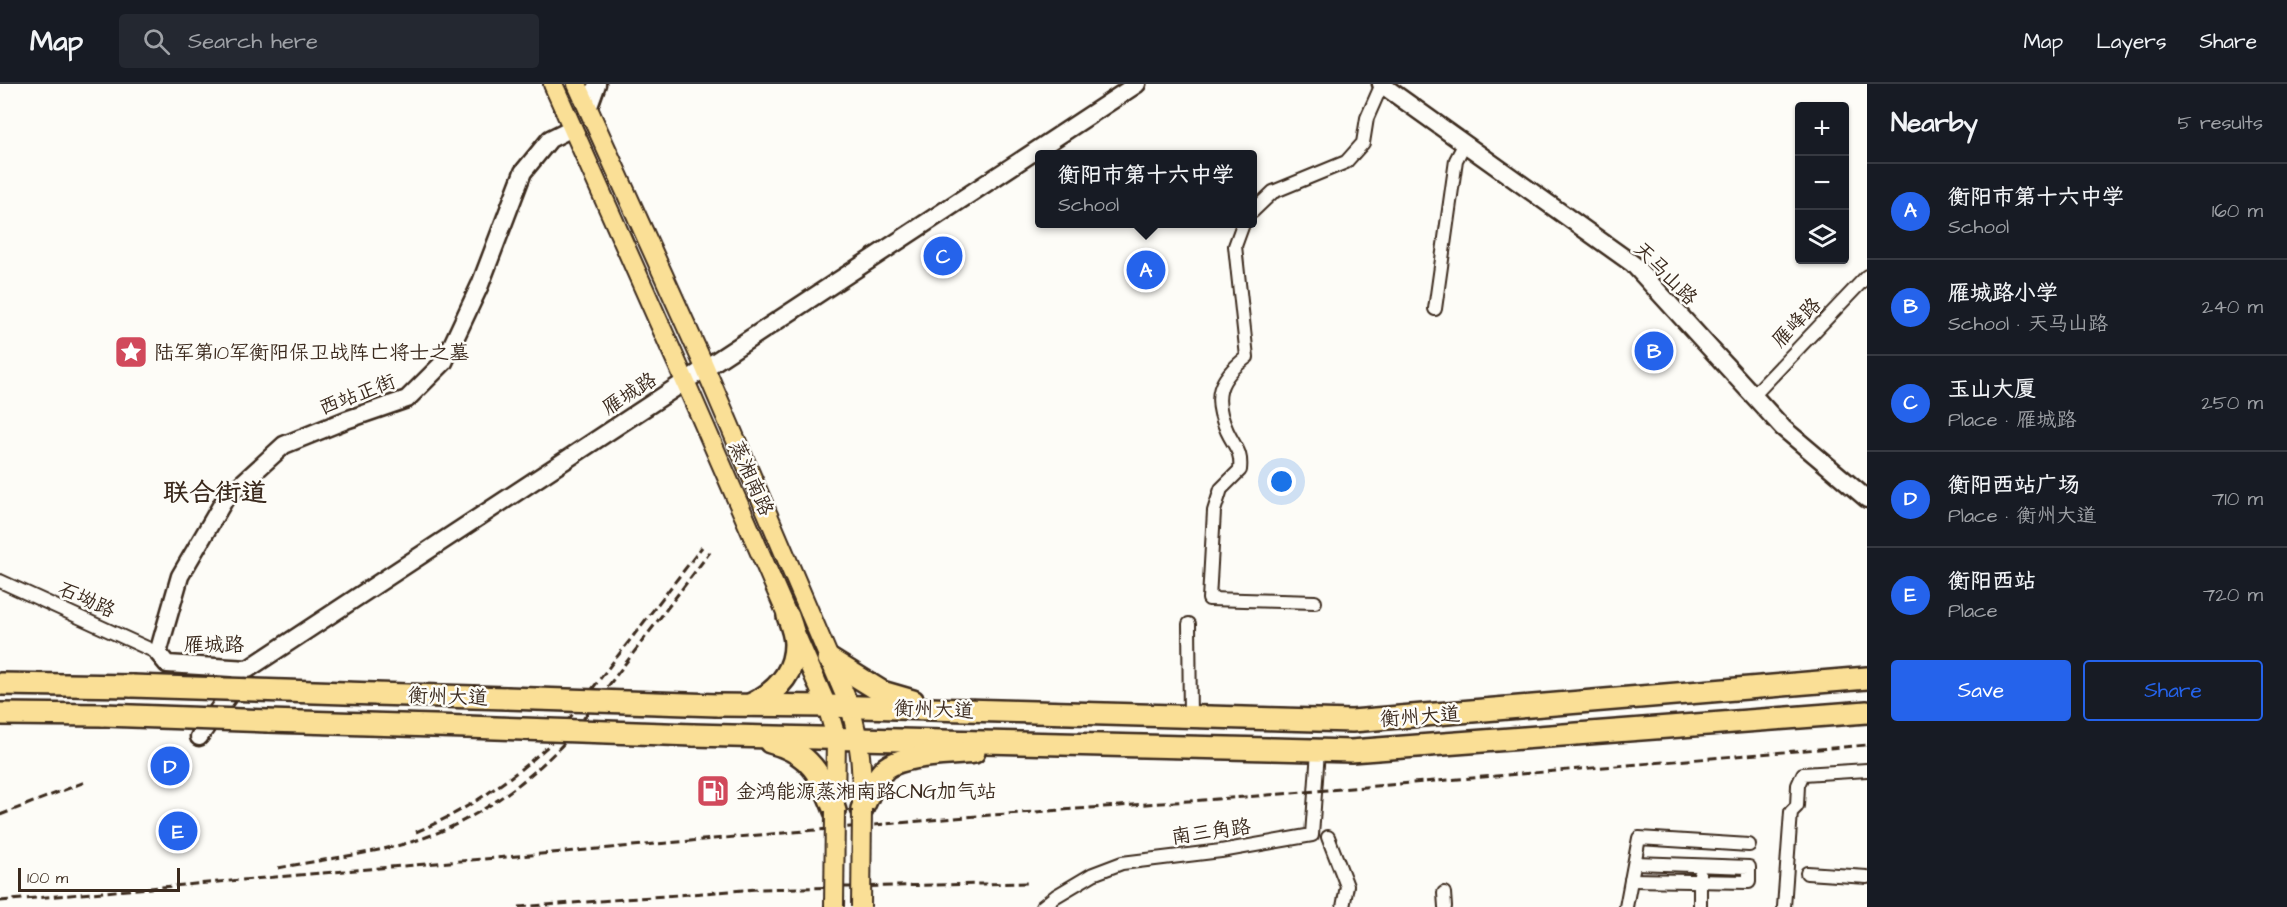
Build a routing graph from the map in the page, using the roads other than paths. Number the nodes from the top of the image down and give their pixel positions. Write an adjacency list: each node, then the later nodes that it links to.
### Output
1 (553, 84): 8 (main road, 蒸湘南路)
2 (577, 84): 7 (main road, 蒸湘南路)
3 (597, 84): 7 (street)
4 (1125, 84): 16 (street, 雁城路)
5 (1137, 84): 11 (street, 雁城路)
6 (1384, 84): 9 (street, 天马山路); 12 (street); 18 (street, 天马山路)
7 (588, 108): 16 (main road, 蒸湘南路)
8 (573, 128): 17 (main road, 蒸湘南路); 25 (street, 西站正街)
9 (1465, 143): 15 (street); 18 (street, 天马山路)
10 (1035, 150): 16 (street, 雁城路)
11 (1036, 150)
12 (1257, 207)
13 (1242, 228): 22 (street)
14 (1867, 276): 18 (street, 雁峰路)
15 (1436, 309)
16 (704, 366): 17 (street, 雁城路); 26 (main road, 蒸湘南路)
17 (684, 378): 23 (main road, 蒸湘南路); 27 (street, 雁城路)
18 (1755, 394): 19 (street, 天马山路); 20 (street, 天马山路)
19 (1867, 493)
20 (1867, 500)
21 (0, 581): 25 (street, 石坳路)
22 (1315, 602)
23 (788, 616): 31 (highway); 32 (main road, 蒸湘南路)
24 (1189, 624): 38 (street)
25 (158, 653): 27 (street, 雁城路)
26 (829, 659): 33 (main road, 蒸湘南路); 34 (highway)
27 (245, 667): 41 (street)
28 (1867, 678): 30 (highway, 衡州大道)
29 (0, 684): 31 (highway, 衡州大道, bridge)
30 (1761, 687): 38 (highway, 衡州大道); 39 (highway)
31 (748, 705): 32 (highway, 衡州大道)
32 (826, 706): 33 (highway, 衡州大道); 42 (main road, 蒸湘南路)
33 (850, 707): 34 (highway, 衡州大道); 43 (main road, 蒸湘南路)
34 (946, 710): 35 (highway, 衡州大道)
35 (990, 711): 38 (highway, 衡州大道); 45 (highway)
36 (1867, 712): 39 (highway, 衡州大道)
37 (0, 714): 40 (highway, 衡州大道, bridge)
38 (1190, 718)
39 (1763, 720): 47 (highway, 衡州大道)
40 (750, 736): 42 (highway, 衡州大道); 51 (highway)
41 (199, 737)
42 (836, 737): 43 (highway, 衡州大道); 51 (main road, 蒸湘南路)
43 (859, 738): 44 (highway, 衡州大道); 50 (main road, 蒸湘南路)
44 (888, 739): 45 (highway, 衡州大道); 48 (highway)
45 (990, 742): 46 (highway, 衡州大道)
46 (1052, 744): 47 (highway, 衡州大道); 48 (highway)
47 (1318, 751): 63 (street, 南三角路)
48 (924, 758): 50 (highway)
49 (1867, 770): 68 (street)
50 (862, 809): 62 (main road, 蒸湘南路, bridge)
51 (835, 811): 61 (main road, 蒸湘南路, bridge)
52 (1328, 837): 64 (street)
53 (1749, 845): 54 (street)
54 (1635, 863): 55 (street); 58 (street)
55 (1700, 865): 59 (street); 59 (street)
56 (1807, 873): 57 (street)
57 (1867, 877)
58 (1631, 880): 59 (street); 66 (street)
59 (1700, 881): 67 (street)
60 (1444, 894): 65 (street)
61 (834, 907)
62 (861, 907)
63 (1042, 907)
64 (1342, 907)
65 (1445, 907)
66 (1626, 907)
67 (1700, 907)
68 (1784, 907)

